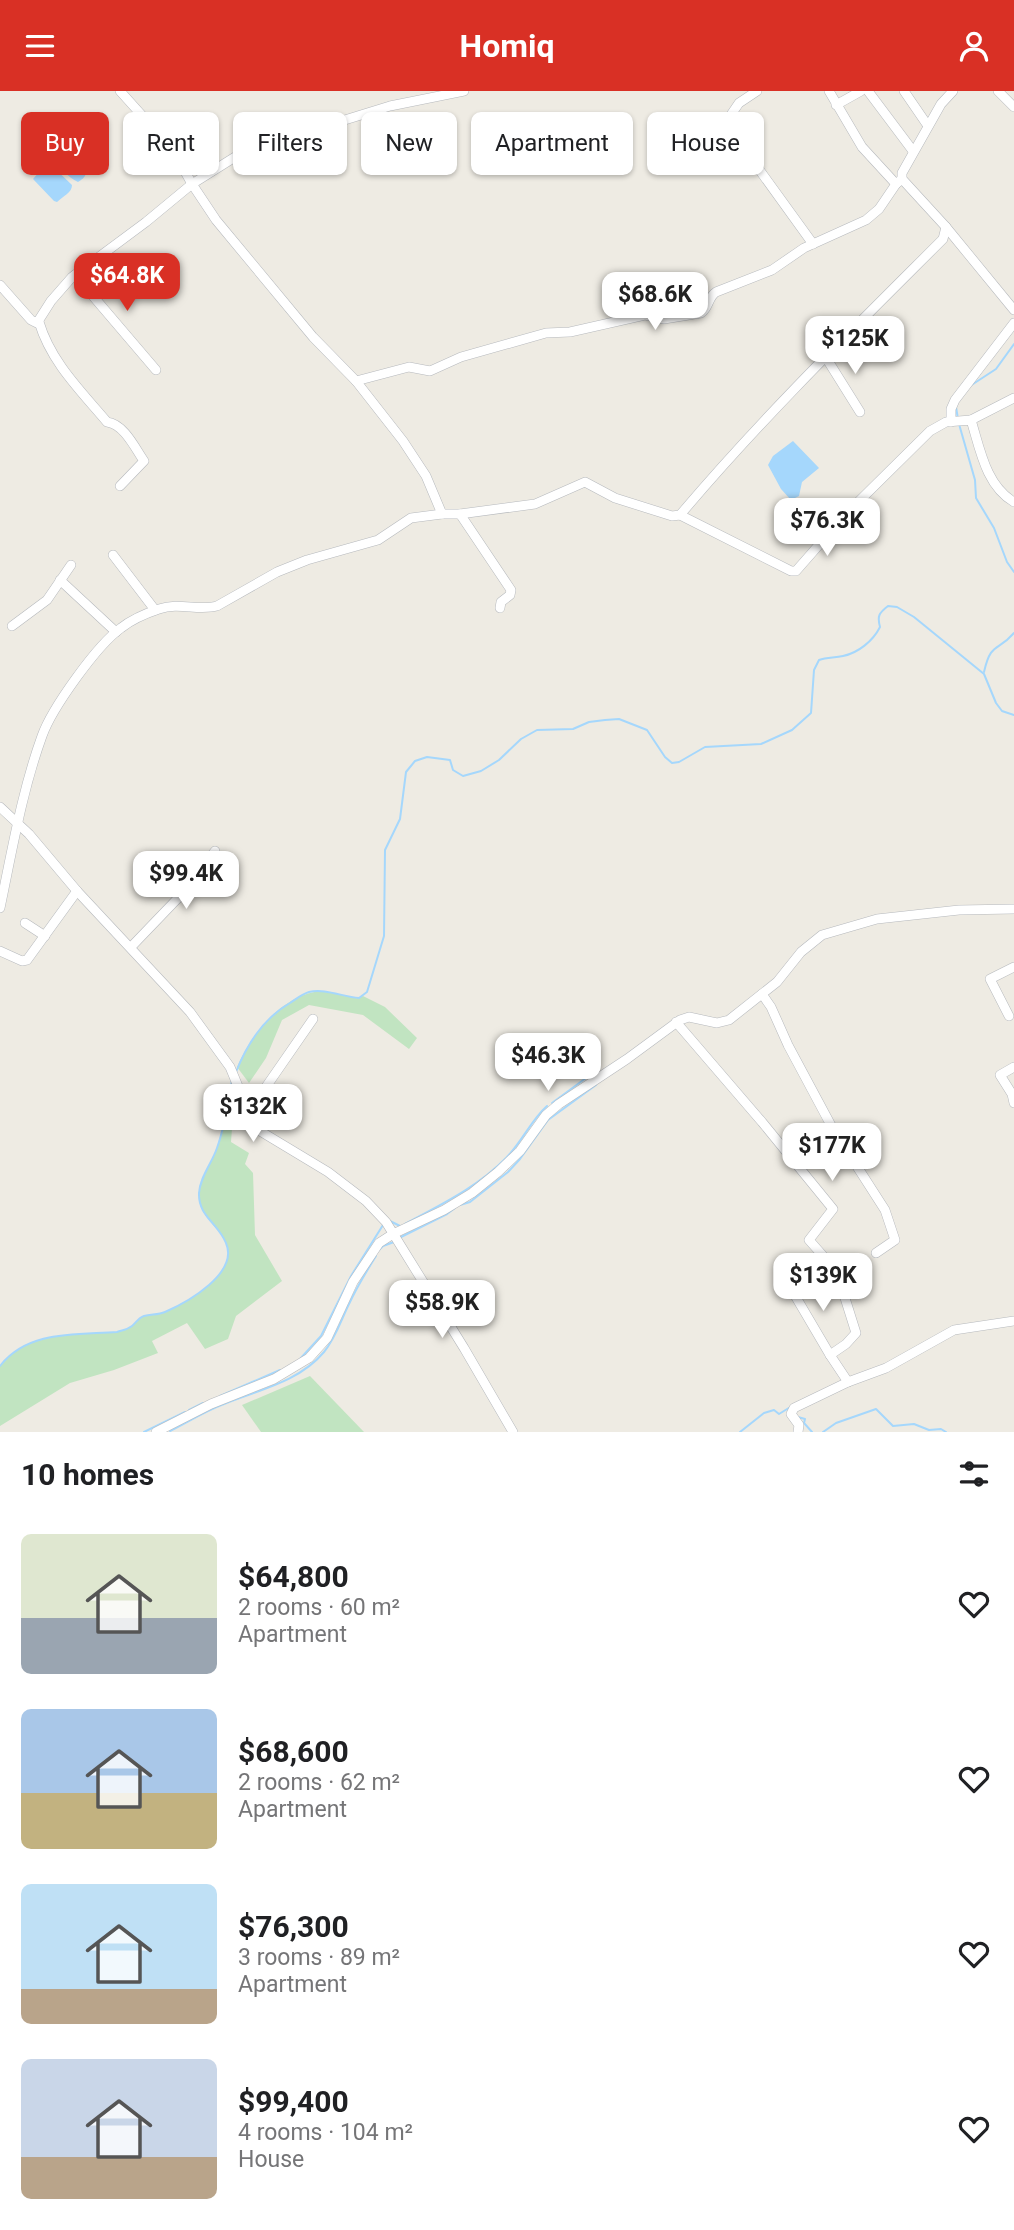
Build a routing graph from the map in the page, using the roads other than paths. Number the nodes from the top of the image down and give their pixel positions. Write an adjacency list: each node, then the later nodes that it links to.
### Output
1 (120, 91): 16 (street)
2 (464, 91): 9 (street)
3 (757, 91): 18 (street)
4 (829, 91): 11 (street)
5 (861, 91): 11 (street)
6 (868, 91): 14 (street)
7 (904, 91): 13 (street)
8 (998, 91): 12 (street)
9 (446, 92): 16 (street)
10 (947, 93): 13 (street)
11 (836, 106): 15 (street)
12 (1014, 107)
13 (928, 126): 14 (street)
14 (913, 151): 15 (street)
15 (899, 182): 17 (street); 18 (street)
16 (191, 184): 19 (street); 26 (street)
17 (946, 227): 21 (street); 24 (street)
18 (813, 244): 26 (street)
19 (75, 275): 22 (street); 25 (street)
20 (0, 285): 22 (street)
21 (1014, 310)
22 (39, 322): 31 (street)
23 (1014, 323): 30 (street)
24 (825, 356): 28 (street); 35 (street)
25 (156, 370)
26 (356, 381): 33 (street)
27 (1014, 398): 29 (street)
28 (860, 412)
29 (968, 420): 30 (street); 32 (street)
30 (953, 422): 35 (street)
31 (120, 486)
32 (1014, 502)
33 (442, 514): 34 (street); 40 (street)
34 (460, 514): 35 (street); 39 (street)
35 (680, 515)
36 (113, 555): 40 (street)
37 (71, 565): 38 (street)
38 (60, 580): 41 (street); 42 (street)
39 (500, 607)
40 (155, 610): 42 (street)
41 (12, 626)
42 (116, 632): 44 (street)
43 (0, 807): 44 (street)
44 (18, 823): 46 (street); 47 (street)
45 (215, 852): 51 (street)
46 (77, 891): 50 (street); 51 (street)
47 (0, 908)
48 (1014, 909): 54 (street)
49 (25, 923): 50 (street)
50 (45, 936): 52 (street)
51 (131, 947): 60 (street)
52 (0, 951)
53 (1014, 967): 55 (street)
54 (762, 994): 57 (street); 62 (street)
55 (1009, 1016)
56 (313, 1019): 60 (street)
57 (676, 1023): 61 (street); 65 (street)
58 (1014, 1067): 59 (street)
59 (1014, 1103)
60 (249, 1113): 61 (street)
61 (393, 1234): 67 (street); 68 (street)
62 (876, 1253)
63 (790, 1287): 65 (street)
64 (1014, 1321): 66 (street)
65 (830, 1355): 66 (street)
66 (848, 1382): 69 (street)
67 (162, 1431)
68 (513, 1432)
69 (798, 1432)

